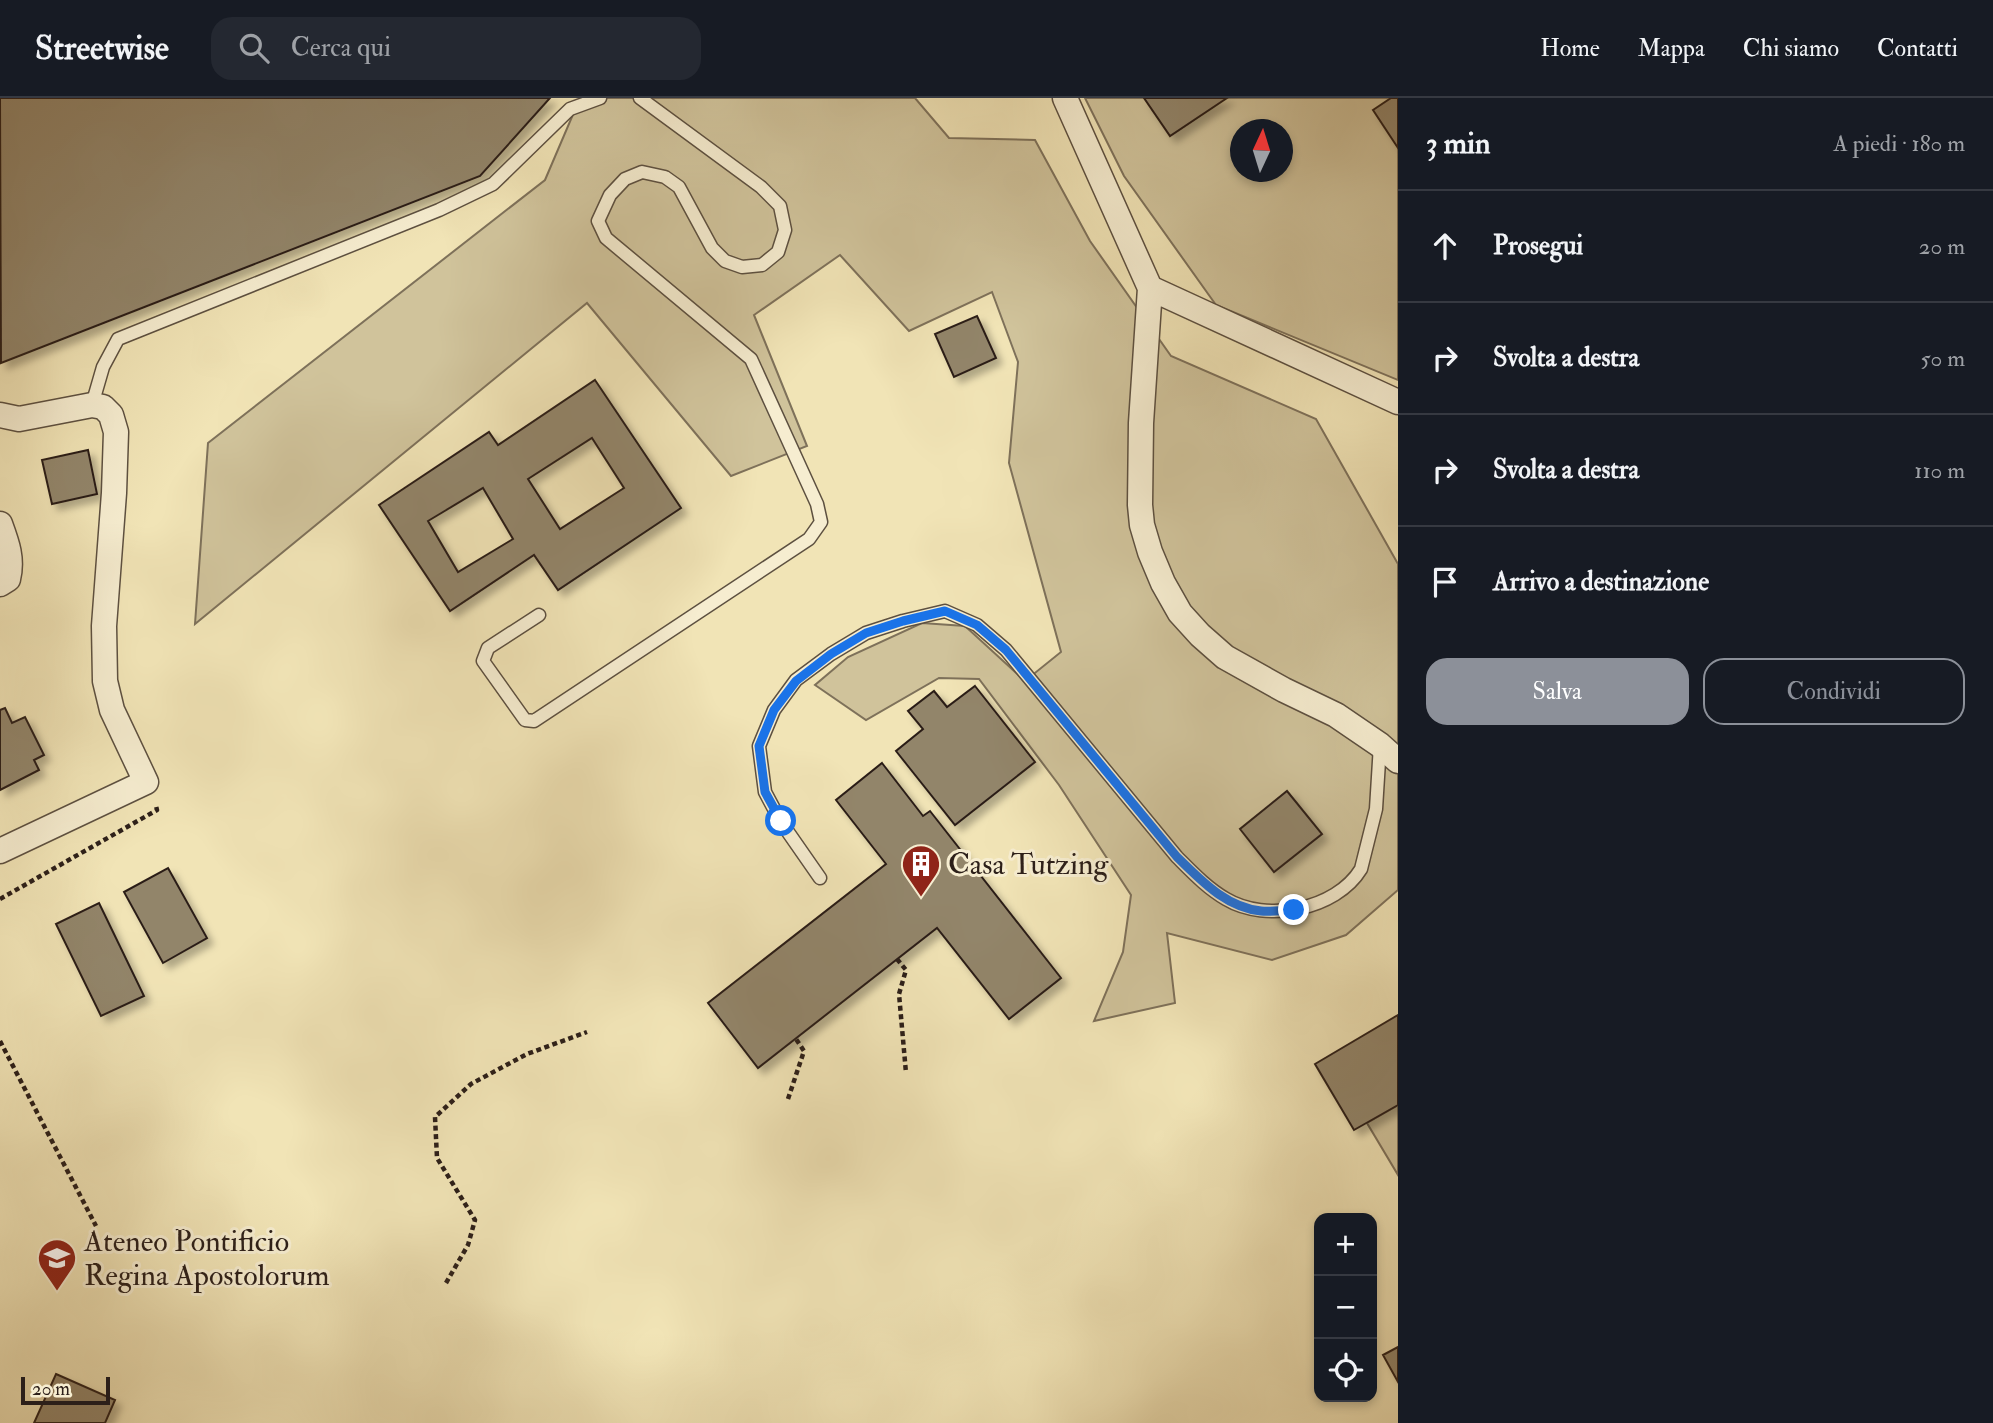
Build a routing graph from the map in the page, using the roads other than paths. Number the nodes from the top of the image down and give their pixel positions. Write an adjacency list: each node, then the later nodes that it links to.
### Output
1 (600, 98): 6 (lane)
2 (640, 98): 10 (lane)
3 (1065, 98): 4 (street)
4 (1150, 288): 5 (street); 11 (street)
5 (1398, 402)
6 (92, 405): 7 (street); 12 (street)
7 (0, 415)
8 (0, 524): 9 (street)
9 (0, 584)
10 (539, 615)
11 (1389, 753): 13 (lane)
12 (0, 851)
13 (820, 878)

